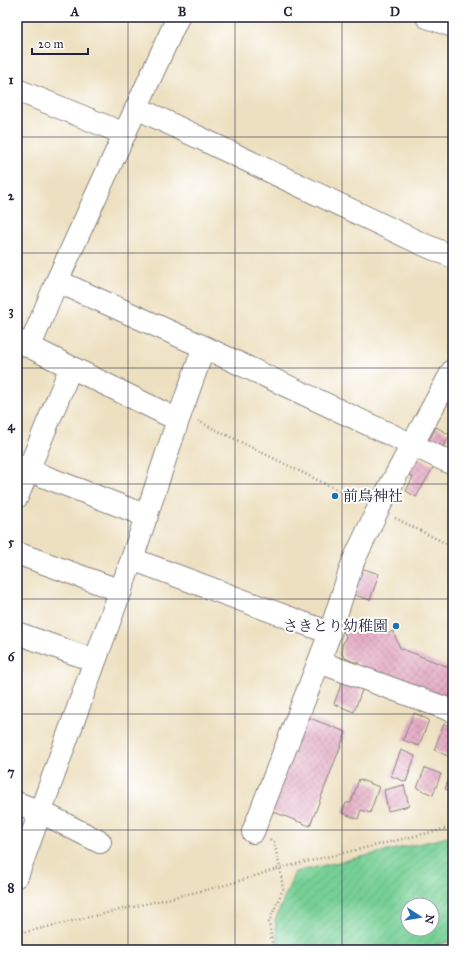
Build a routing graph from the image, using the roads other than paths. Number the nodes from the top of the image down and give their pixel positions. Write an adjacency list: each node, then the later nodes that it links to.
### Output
1 (178, 17): 5 (street)
2 (427, 17): 3 (street)
3 (453, 26)
4 (17, 90): 6 (street)
5 (137, 108): 6 (street); 7 (street)
6 (125, 134): 8 (street)
7 (453, 257)
8 (58, 281): 9 (street); 10 (street)
9 (24, 343): 11 (street)
10 (204, 347): 13 (street); 14 (street)
11 (71, 366): 13 (street); 16 (street)
12 (453, 370): 14 (street)
13 (180, 417): 18 (street)
14 (412, 445): 15 (street); 23 (street)
15 (453, 464)
16 (22, 468): 17 (street); 18 (street)
17 (17, 497)
18 (146, 516): 20 (street)
19 (22, 555): 21 (street)
20 (132, 559): 21 (street); 23 (street)
21 (121, 591): 24 (street)
22 (17, 633): 24 (street)
23 (330, 634): 25 (street)
24 (95, 661): 28 (street)
25 (319, 662): 26 (street); 29 (street)
26 (453, 711)
27 (17, 803): 28 (street)
28 (41, 812): 30 (street); 31 (street)
29 (253, 832)
30 (100, 842)
31 (17, 876)

